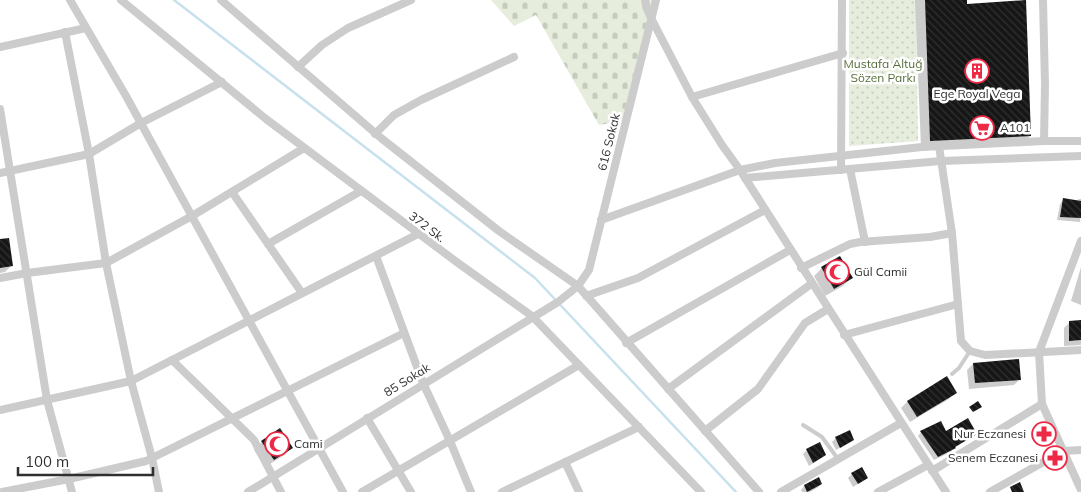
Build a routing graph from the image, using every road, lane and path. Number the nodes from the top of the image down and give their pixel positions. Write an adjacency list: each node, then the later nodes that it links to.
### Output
1 (70, 0): 11 (street)
2 (121, 0): 17 (street, 372 Sk.)
3 (220, 0): 16 (street)
4 (411, 0): 16 (street)
5 (645, 0): 10 (street)
6 (656, 0): 10 (street, 616 Sokak)
7 (842, 0): 14 (street)
8 (919, 0): 25 (street)
9 (1042, 0): 22 (street)
10 (651, 18): 18 (street); 41 (street, 616 Sokak)
11 (86, 28): 12 (street); 20 (street)
12 (65, 32): 13 (street); 27 (street)
13 (0, 46)
14 (843, 53): 18 (street); 28 (street)
15 (514, 57): 21 (street)
16 (298, 67): 21 (street)
17 (222, 82): 20 (street); 26 (street, 372 Sk.)
18 (692, 97): 32 (street)
19 (0, 109): 34 (street)
20 (141, 123): 27 (street); 40 (street)
21 (375, 134): 54 (street)
22 (1044, 141): 23 (street); 24 (street)
23 (1081, 141)
24 (939, 146): 25 (street); 30 (street)
25 (925, 147): 28 (street)
26 (304, 148): 37 (street, 372 Sk.); 38 (street)
27 (89, 154): 34 (street); 49 (street)
28 (840, 156): 32 (street); 33 (street)
29 (1081, 156): 30 (street)
30 (941, 161): 31 (street); 42 (street)
31 (850, 169): 33 (street); 45 (street)
32 (740, 170): 36 (street); 41 (street)
33 (841, 170): 36 (street)
34 (11, 171): 35 (street); 51 (street)
35 (0, 173)
36 (745, 178): 39 (street)
37 (361, 191): 43 (street, 372 Sk.); 46 (street)
38 (232, 192): 40 (street); 46 (street)
39 (765, 210): 47 (street); 56 (street)
40 (192, 216): 49 (street); 60 (street)
41 (602, 220): 54 (street, 616 Sokak)
42 (952, 233): 45 (street); 57 (street)
43 (418, 234): 48 (street); 59 (street, 372 Sk.)
44 (1081, 241): 66 (street)
45 (862, 242): 50 (street)
46 (268, 244): 55 (street)
47 (790, 250): 50 (street); 63 (street)
48 (376, 256): 55 (street); 61 (street)
49 (106, 263): 51 (street); 70 (street)
50 (801, 268): 53 (street)
51 (27, 273): 52 (street); 74 (street)
52 (0, 278)
53 (811, 284): 58 (street); 72 (street)
54 (578, 286): 56 (street); 59 (street, 85 Sokak)
55 (302, 293): 60 (street)
56 (586, 296): 63 (street)
57 (958, 304): 62 (street); 65 (street)
58 (828, 309): 62 (street); 82 (street)
59 (532, 316): 68 (street, 372 Sk.); 71 (street, 85 Sokak)
60 (249, 320): 67 (street); 73 (street)
61 (404, 333): 71 (street); 73 (street)
62 (844, 335): 79 (street)
63 (626, 343): 72 (street)
64 (1081, 350): 66 (street)
65 (970, 351): 66 (street); 69 (lane)
66 (1039, 352): 75 (street)
67 (172, 360): 70 (street); 77 (street)
68 (579, 365): 81 (street, 372 Sk.); 83 (street)
69 (952, 374)
70 (131, 380): 74 (street); 87 (street)
71 (424, 383): 78 (street, 85 Sokak); 83 (street)
72 (668, 389): 82 (street)
73 (288, 391): 77 (street); 84 (street)
74 (47, 400): 76 (street); 93 (street)
75 (1042, 404): 86 (street); 90 (street)
76 (0, 410)
77 (231, 418): 87 (street); 92 (street)
78 (367, 418): 84 (street, 85 Sokak); 91 (street)
79 (900, 423): 88 (street); 90 (street)
80 (803, 425): 88 (lane)
81 (639, 427): 89 (street); 95 (street, 372 Sk.)
82 (705, 432): 107 (street)
83 (450, 440): 91 (street); 104 (street)
84 (319, 448): 92 (street, 85 Sokak); 101 (street)
85 (1081, 450): 86 (street)
86 (1063, 451): 94 (street); 111 (street)
87 (152, 458): 93 (street); 98 (street)
88 (838, 459): 108 (street)
89 (565, 462): 105 (street); 106 (street)
90 (930, 468): 109 (street); 110 (street)
91 (398, 471): 102 (street); 103 (street)
92 (274, 476): 99 (street, 85 Sokak); 100 (street)
93 (69, 479): 96 (street); 97 (street)
94 (1081, 490)
95 (696, 491)
96 (2, 492)
97 (72, 492)
98 (159, 492)
99 (248, 492)
100 (281, 492)
101 (343, 492)
102 (362, 492)
103 (411, 492)
104 (471, 492)
105 (502, 492)
106 (579, 492)
107 (759, 492)
108 (781, 492)
109 (878, 492)
110 (946, 492)
111 (990, 492)

